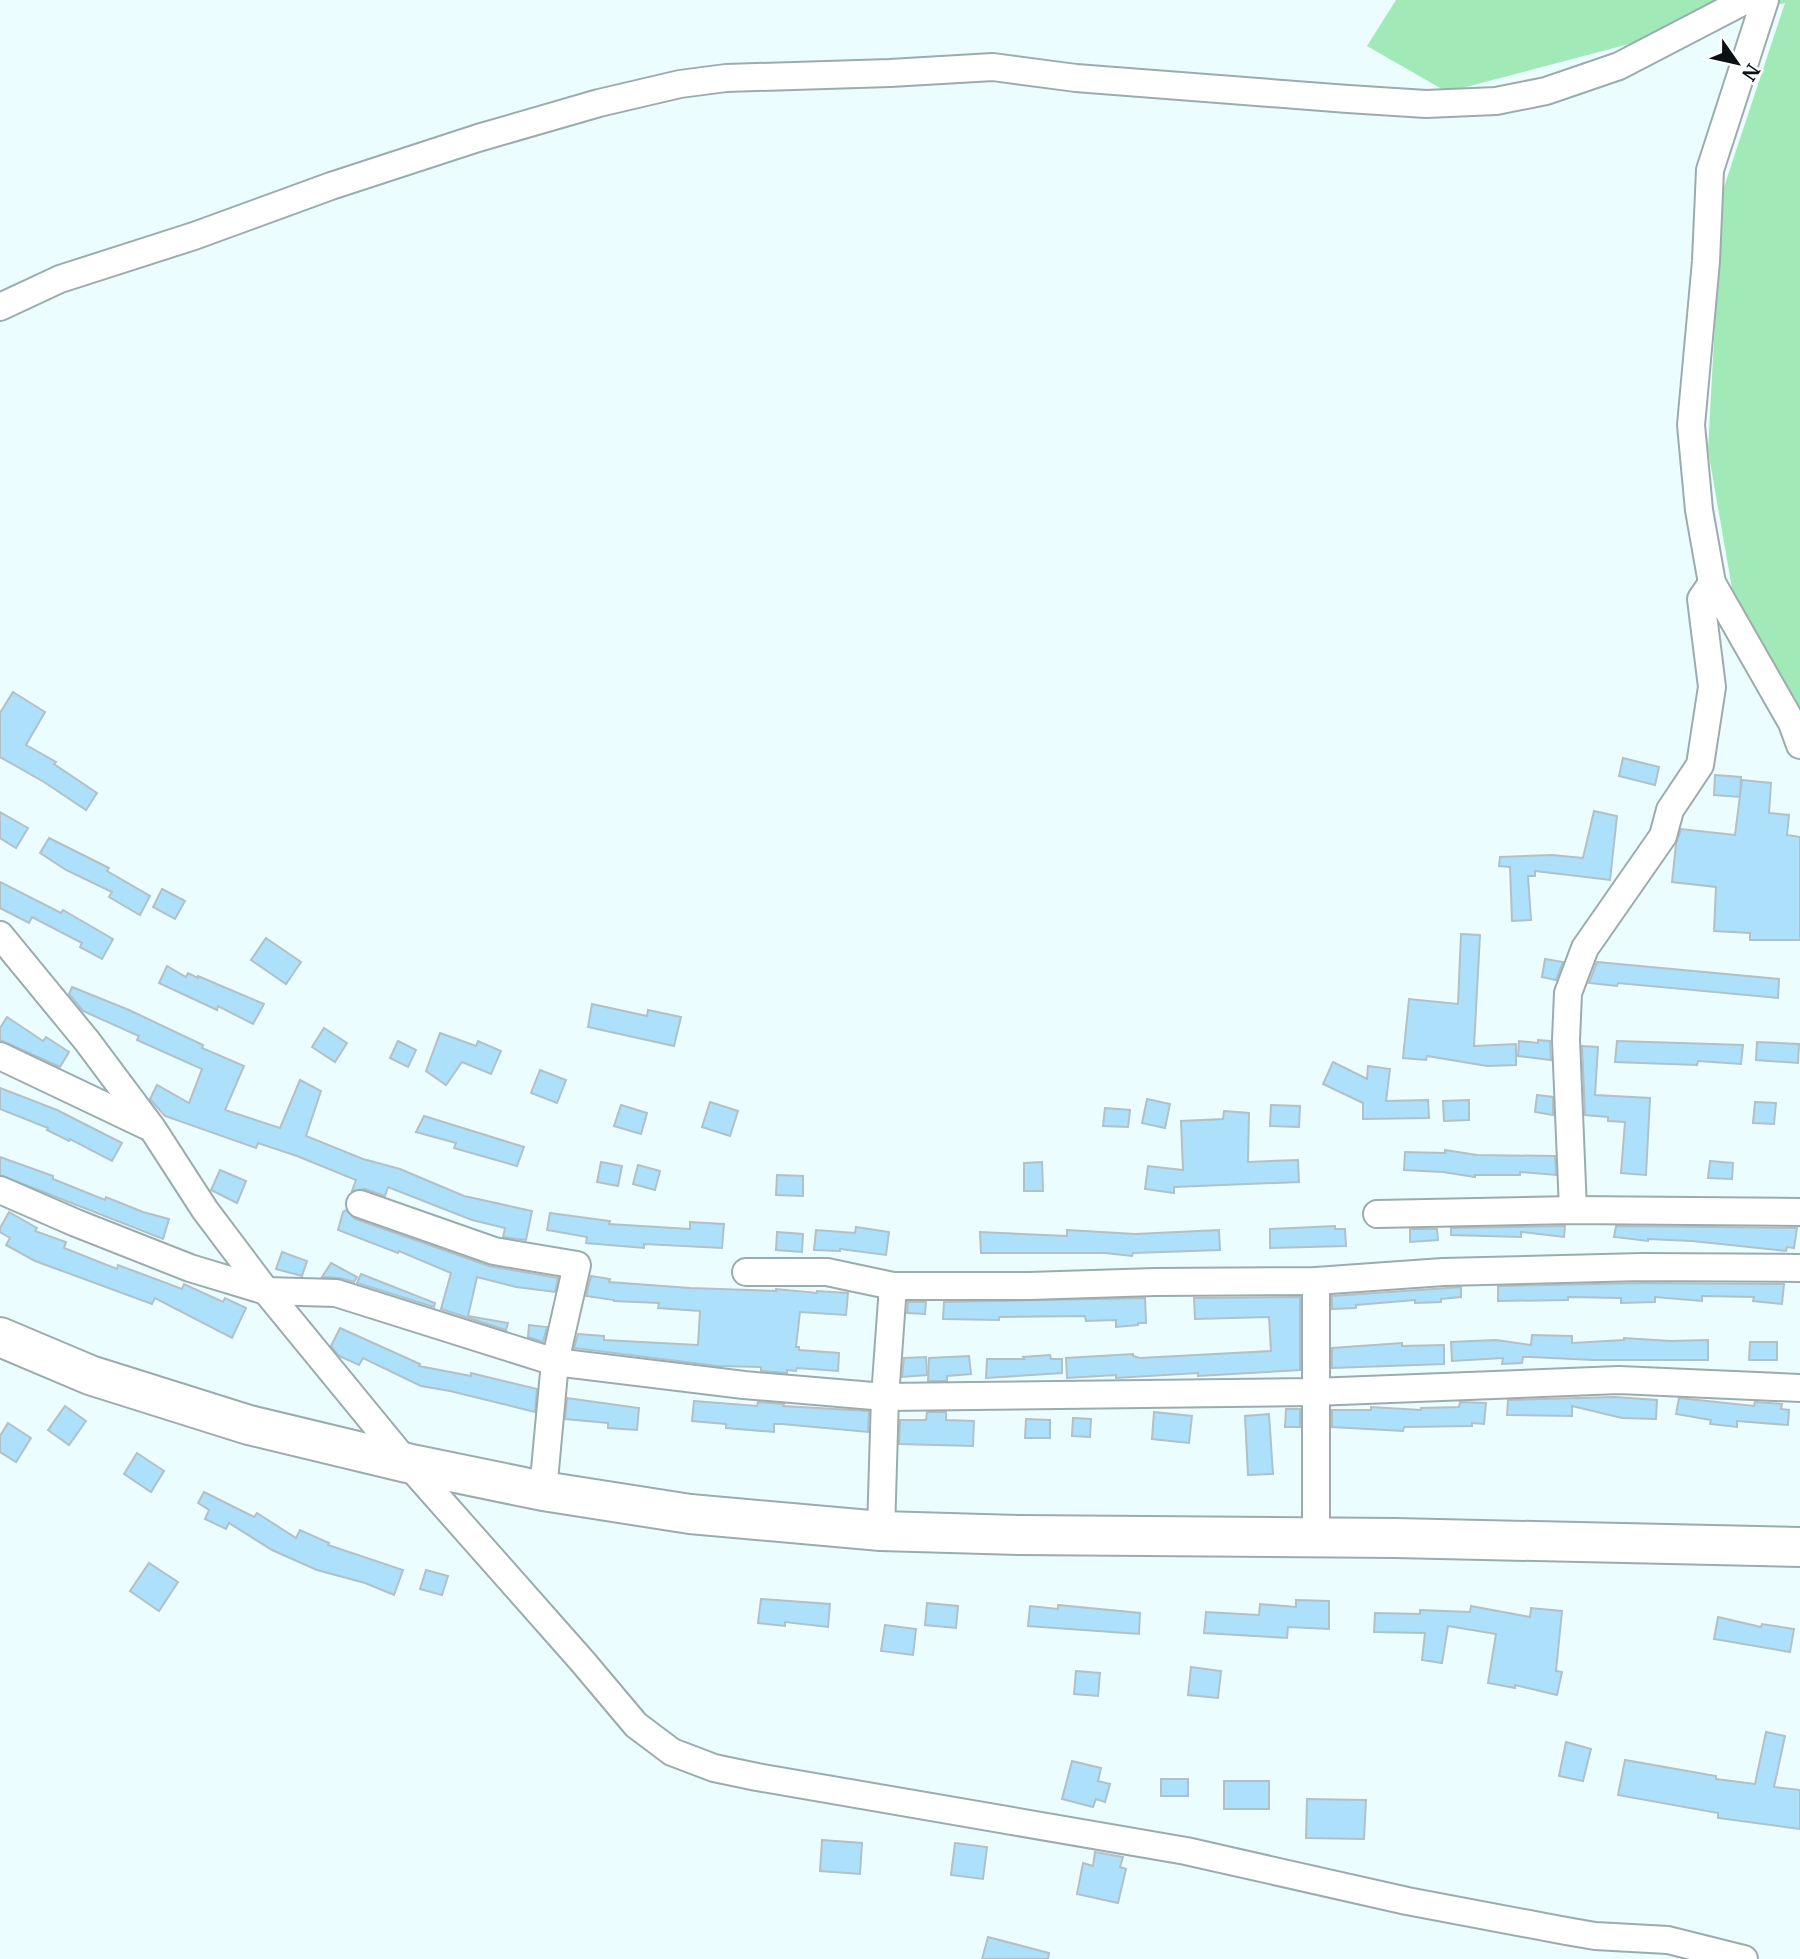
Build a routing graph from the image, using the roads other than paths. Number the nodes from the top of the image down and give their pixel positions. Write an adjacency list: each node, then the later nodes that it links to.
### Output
1 (1746, 0): 3 (street)
2 (1765, 0): 4 (street)
3 (0, 307)
4 (1712, 583): 5 (street); 11 (street)
5 (1800, 745)
6 (0, 935): 8 (street)
7 (0, 1056): 8 (street)
8 (152, 1128): 18 (street)
9 (0, 1190): 18 (street)
10 (360, 1203): 20 (street)
11 (1573, 1210): 12 (street); 13 (street)
12 (1800, 1212)
13 (1377, 1214)
14 (1800, 1268): 16 (street)
15 (746, 1272): 17 (street)
16 (1315, 1280): 17 (street); 22 (street)
17 (893, 1286): 23 (street)
18 (266, 1291): 20 (street); 24 (street)
19 (0, 1337): 24 (main road)
20 (555, 1362): 23 (street); 25 (street)
21 (1800, 1388): 22 (street)
22 (1314, 1392): 23 (street); 27 (street)
23 (884, 1397): 26 (street)
24 (407, 1463): 25 (main road); 29 (street)
25 (543, 1491): 26 (main road)
26 (881, 1531): 27 (main road)
27 (1316, 1538): 28 (main road)
28 (1800, 1547)
29 (1744, 1959)

